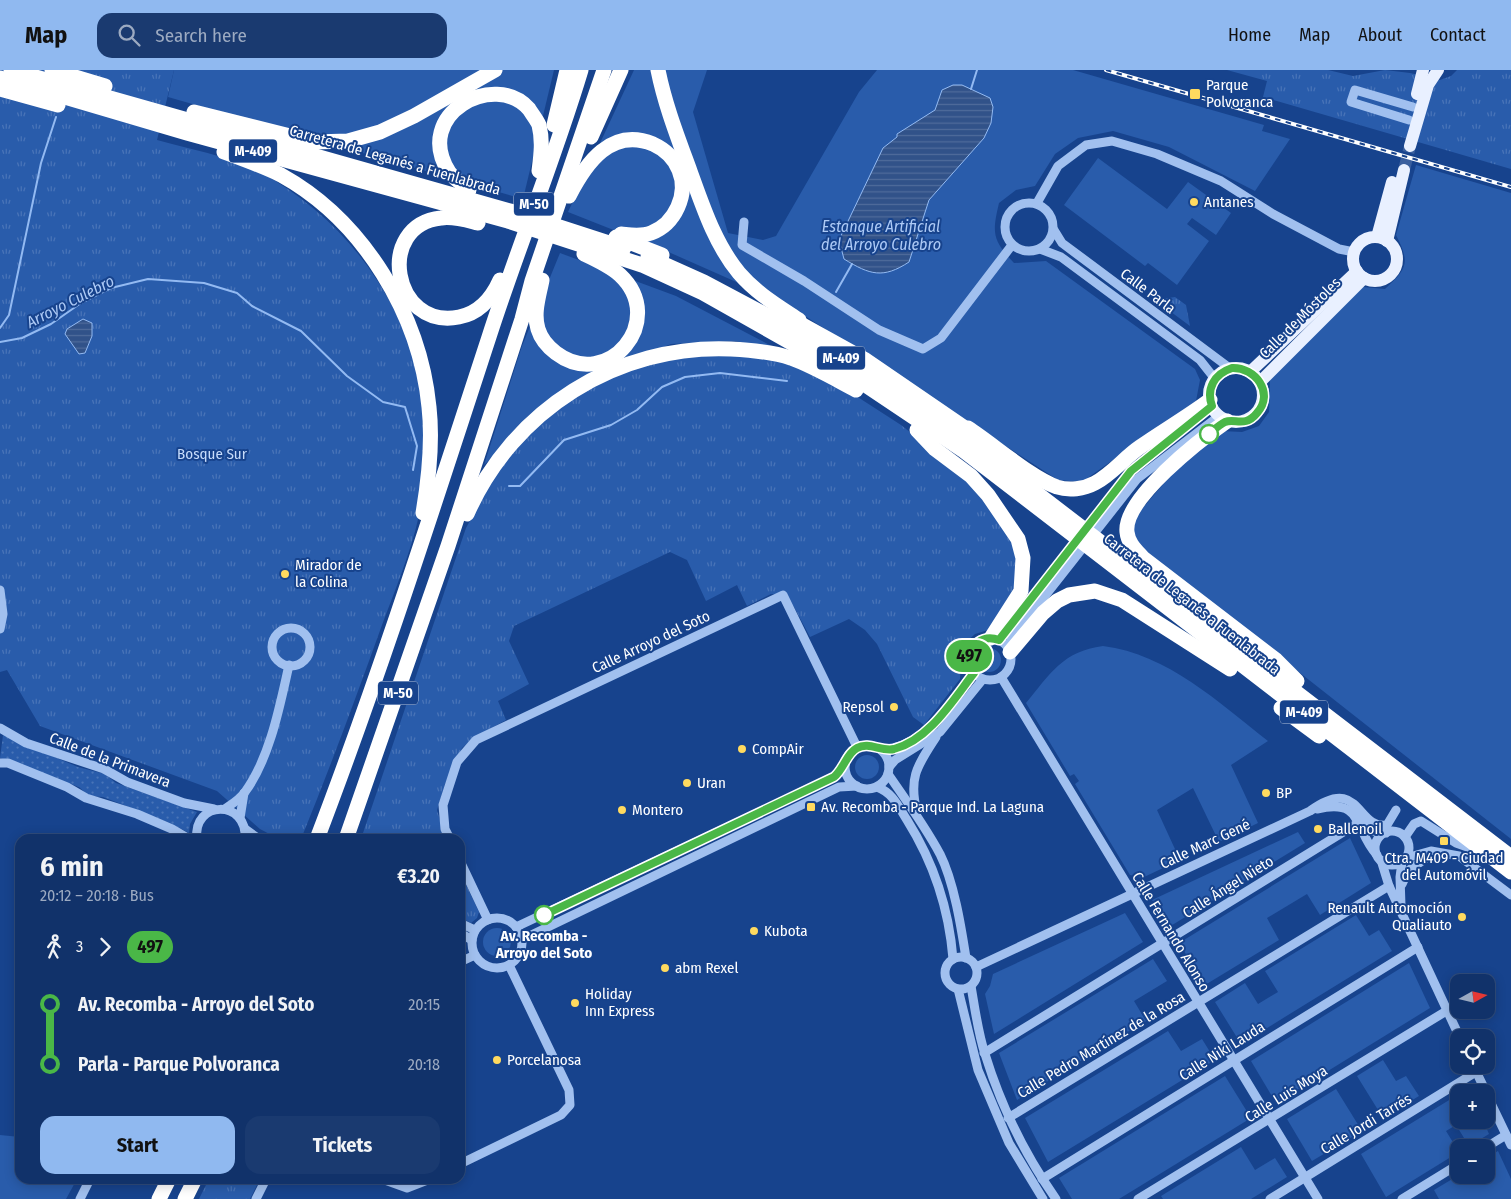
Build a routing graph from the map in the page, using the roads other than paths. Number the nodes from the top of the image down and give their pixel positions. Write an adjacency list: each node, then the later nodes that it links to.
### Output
1 (11, 70): 25 (highway, Carretera de Leganés a Fuenlabrada / M-409)
2 (45, 70): 14 (highway, M-409)
3 (52, 70): 14 (highway, M-409)
4 (495, 70): 17 (highway)
5 (566, 70): 21 (highway)
6 (581, 70): 38 (highway, M-50)
7 (604, 70): 36 (highway, M-50)
8 (621, 70): 23 (highway)
9 (658, 70): 37 (highway)
10 (1423, 70): 16 (main road)
11 (1429, 70): 12 (main road)
12 (1438, 70): 18 (main road)
13 (0, 78): 25 (highway, Carretera de Leganés a Fuenlabrada / M-409)
14 (109, 88): 17 (highway, M-409)
15 (0, 89): 19 (highway, M-409)
16 (1413, 107): 18 (main road); 18 (street)
17 (194, 112): 22 (highway, M-409)
18 (1409, 120)
19 (224, 152): 25 (highway, M-409); 50 (highway)
20 (1400, 169): 28 (main road)
21 (539, 171): 22 (highway); 33 (highway)
22 (470, 190): 25 (highway, M-409)
23 (569, 196): 29 (highway); 34 (highway)
24 (1037, 203): 27 (street); 30 (street); 32 (street)
25 (509, 216): 29 (highway, Carretera de Leganés a Fuenlabrada / M-409); 33 (highway)
26 (744, 222): 30 (street)
27 (1054, 230): 31 (street); 39 (street, Calle Parla)
28 (1382, 239): 32 (main road); 35 (main road)
29 (589, 241): 34 (highway); 37 (highway, M-409); 43 (highway, M-409); 47 (highway, Carretera de Leganés a Fuenlabrada / M-409)
30 (1012, 244): 31 (street)
31 (1040, 249): 41 (street, Calle Parla)
32 (1354, 252): 35 (main road)
33 (508, 263): 38 (highway)
34 (542, 273): 36 (highway)
35 (1360, 274): 40 (main road, Calle de Móstoles); 42 (main road, Calle de Móstoles)
36 (522, 319): 48 (highway, M-50)
37 (812, 329): 45 (highway, M-409)
38 (489, 338): 50 (highway, M-50)
39 (1232, 368): 40 (main road); 41 (main road)
40 (1250, 372): 42 (main road)
41 (1215, 379): 44 (main road)
42 (1260, 382): 44 (main road)
43 (863, 394): 46 (highway, M-409); 48 (highway)
44 (1217, 411): 45 (highway, M-409); 53 (street); 59 (highway, M-409)
45 (957, 420): 47 (highway, M-409)
46 (917, 430): 47 (highway, M-409); 53 (highway, M-409)
47 (1067, 523): 49 (highway, Carretera de Leganés a Fuenlabrada / M-409)
48 (448, 546): 86 (highway, M-50)
49 (1099, 548): 55 (highway, M-409); 59 (highway, M-409); 92 (highway, Carretera de Leganés a Fuenlabrada / M-409); 96 (highway, Carretera de Leganés a Fuenlabrada / M-409)
50 (415, 556): 85 (highway, M-50)
51 (0, 590): 52 (street)
52 (0, 628)
53 (1001, 644): 55 (highway, M-409); 56 (street); 57 (street)
54 (290, 665): 54 (street); 69 (street)
55 (1230, 668): 89 (highway, M-409)
56 (974, 673): 58 (street); 63 (street)
57 (1001, 677): 58 (street); 100 (street, Calle Fernando Alonso)
58 (983, 679): 61 (street)
59 (1297, 681): 90 (highway, M-409)
60 (0, 728): 72 (street, Calle de la Primavera)
61 (940, 732): 66 (street); 77 (street)
62 (857, 748): 63 (street); 65 (street); 87 (street, Calle Arroyo del Soto)
63 (880, 749): 66 (street)
64 (0, 763): 81 (street)
65 (845, 764): 67 (street); 105 (street)
66 (888, 770): 68 (street); 77 (street)
67 (857, 786): 68 (street); 109 (street)
68 (877, 787): 114 (street)
69 (244, 794): 73 (street); 76 (street)
70 (1392, 799): 74 (street)
71 (1323, 802): 74 (street); 75 (street); 80 (street)
72 (214, 809): 73 (street, Calle de la Primavera); 82 (street)
73 (225, 809): 76 (street)
74 (1396, 810): 80 (street)
75 (1310, 811): 78 (street); 100 (street, Calle Marc Gené)
76 (240, 818): 79 (street)
77 (919, 819): 113 (street)
78 (1358, 823): 93 (street); 110 (street, Calle Ángel Nieto)
79 (246, 829): 83 (street); 84 (street)
80 (1388, 832): 88 (street); 93 (street)
81 (180, 834)
82 (196, 834)
83 (246, 834)
84 (252, 834)
85 (319, 834)
86 (348, 834)
87 (448, 834)
88 (1406, 839): 89 (street); 91 (street); 94 (street)
89 (1470, 848): 97 (highway, M-409)
90 (1511, 848)
91 (1434, 851): 94 (street); 99 (street); 101 (street)
92 (1511, 857)
93 (1379, 858): 94 (street); 98 (street)
94 (1404, 860): 99 (street)
95 (465, 872): 103 (street)
96 (1511, 872)
97 (1511, 878)
98 (1389, 886): 102 (street); 120 (street, Calle Pedro Martínez de la Rosa)
99 (1400, 889): 102 (street)
100 (1131, 894): 110 (street, Calle Fernando Alonso); 117 (street, Calle Marc Gené)
101 (1511, 895)
102 (1404, 918): 111 (street)
103 (488, 920): 105 (street); 106 (street)
104 (465, 925): 106 (street)
105 (516, 927): 109 (street)
106 (475, 930): 108 (street)
107 (465, 936): 108 (street)
108 (472, 940): 112 (street)
109 (521, 940): 116 (street)
110 (1162, 944): 120 (street, Calle Fernando Alonso); 123 (street, Calle Ángel Nieto)
111 (1418, 947): 121 (street); 124 (street, Calle Niki Lauda)
112 (475, 955): 115 (street); 116 (street)
113 (966, 958): 114 (street); 117 (street)
114 (953, 959): 119 (street)
115 (465, 960)
116 (509, 965): 132 (street)
117 (976, 967): 118 (street)
118 (971, 986): 119 (street); 123 (street)
119 (958, 989): 146 (street)
120 (1198, 1002): 124 (street, Calle Fernando Alonso); 127 (street, Calle Pedro Martínez de la Rosa)
121 (1448, 1010): 122 (street); 128 (street, Calle Luis Moya)
122 (1456, 1029)
123 (984, 1053): 127 (street)
124 (1233, 1060): 128 (street, Calle Fernando Alonso); 135 (street, Calle Niki Lauda)
125 (1466, 1074): 134 (street, Calle Jordi Tarrés)
126 (1495, 1112): 129 (street)
127 (1008, 1118): 135 (street)
128 (1270, 1120): 134 (street, Calle Fernando Alonso); 148 (street, Calle Luis Moya)
129 (1506, 1135): 130 (street); 131 (street)
130 (1495, 1142)
131 (1511, 1145)
132 (465, 1162)
133 (1450, 1170): 151 (street)
134 (1305, 1177): 149 (street, Calle Jordi Tarrés); 150 (street, Calle Fernando Alonso)
135 (1042, 1179): 147 (street)
136 (88, 1184): 142 (street)
137 (166, 1184): 143 (highway)
138 (192, 1184): 144 (highway)
139 (264, 1184): 145 (street)
140 (396, 1184): 141 (street)
141 (417, 1184)
142 (80, 1199)
143 (159, 1199)
144 (185, 1199)
145 (256, 1199)
146 (1043, 1199)
147 (1056, 1199)
148 (1138, 1199)
149 (1270, 1199)
150 (1318, 1199)
151 (1402, 1199)

